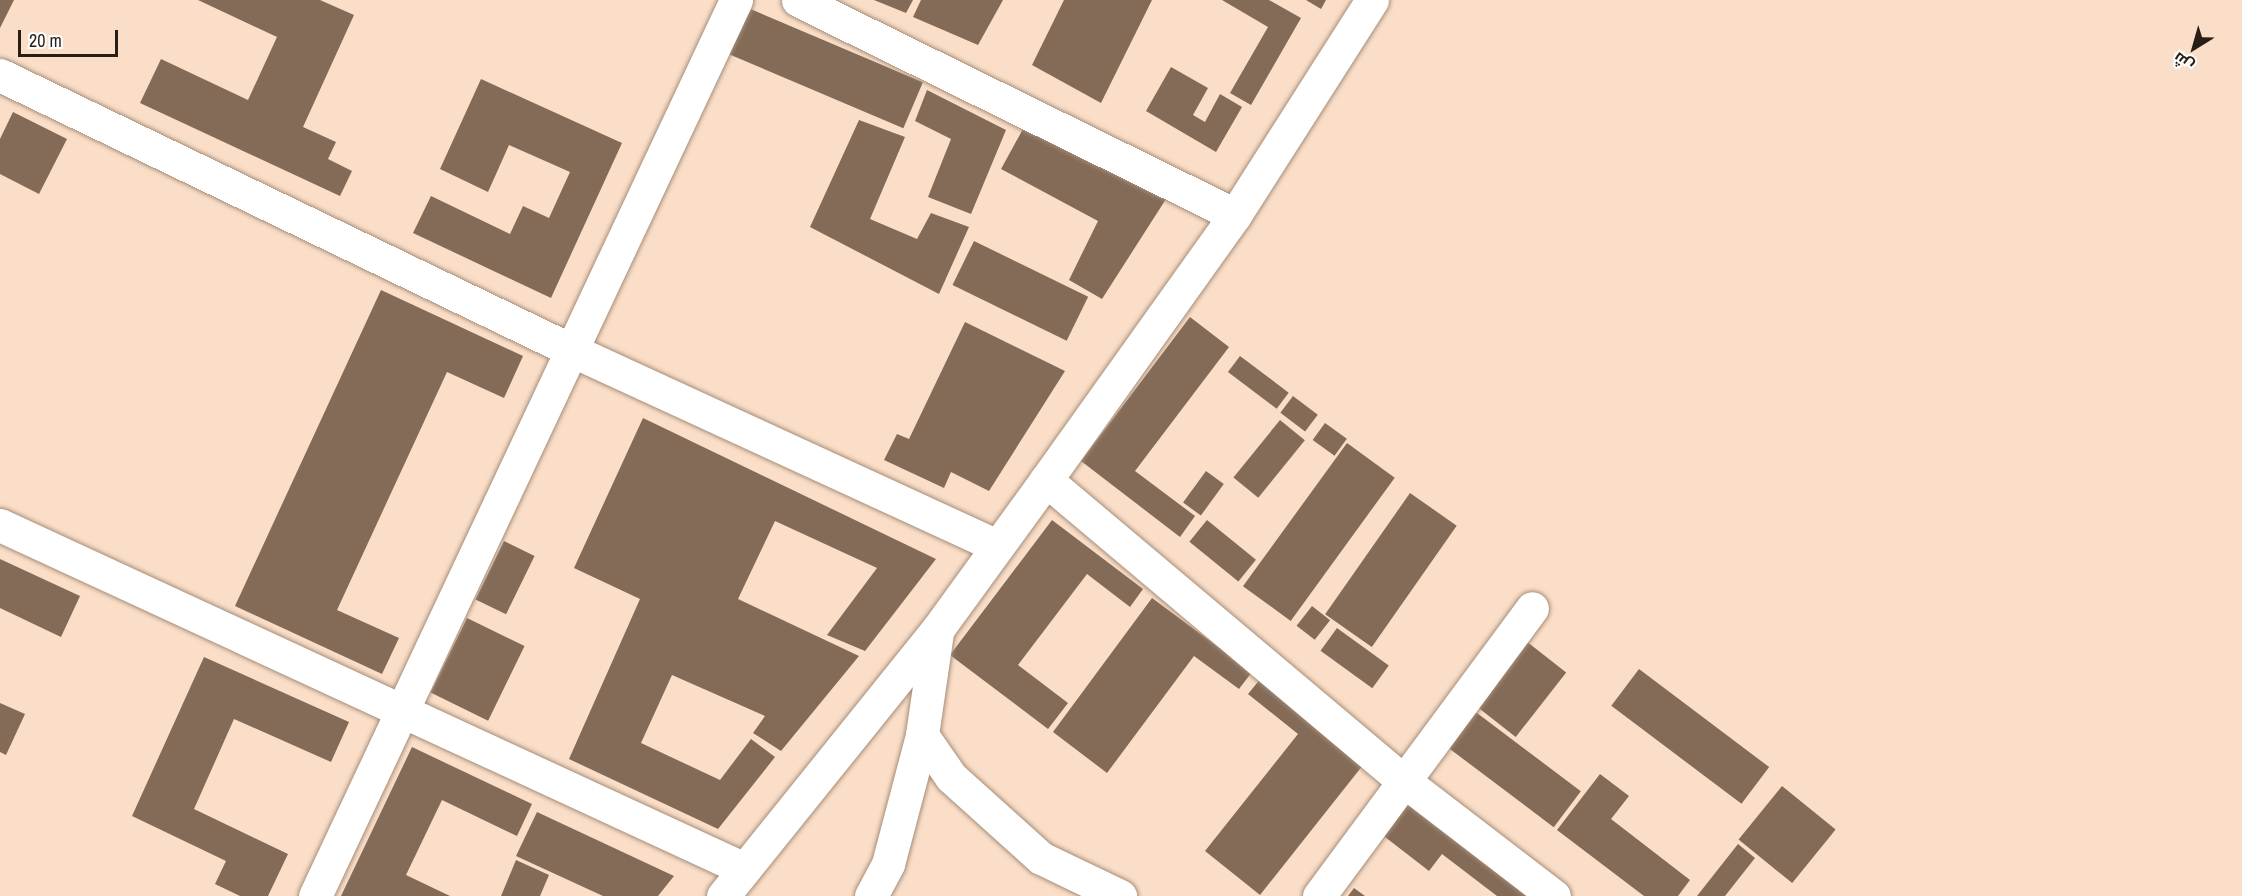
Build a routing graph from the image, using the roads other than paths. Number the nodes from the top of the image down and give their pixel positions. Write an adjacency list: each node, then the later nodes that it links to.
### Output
1 (736, 0): 6 (street)
2 (798, 0): 5 (street)
3 (1372, 0): 5 (street)
4 (0, 75): 6 (street)
5 (1235, 215): 7 (street)
6 (573, 351): 9 (street); 12 (street)
7 (1046, 480): 9 (street); 14 (street)
8 (0, 525): 12 (street)
9 (997, 546): 11 (street)
10 (1532, 608): 14 (street)
11 (937, 630): 13 (street); 15 (street)
12 (402, 712): 15 (street); 16 (street)
13 (922, 735): 18 (street); 19 (street)
14 (1404, 781): 20 (street); 21 (street)
15 (744, 869): 17 (street)
16 (315, 896)
17 (723, 896)
18 (871, 896)
19 (1120, 896)
20 (1318, 896)
21 (1554, 896)

